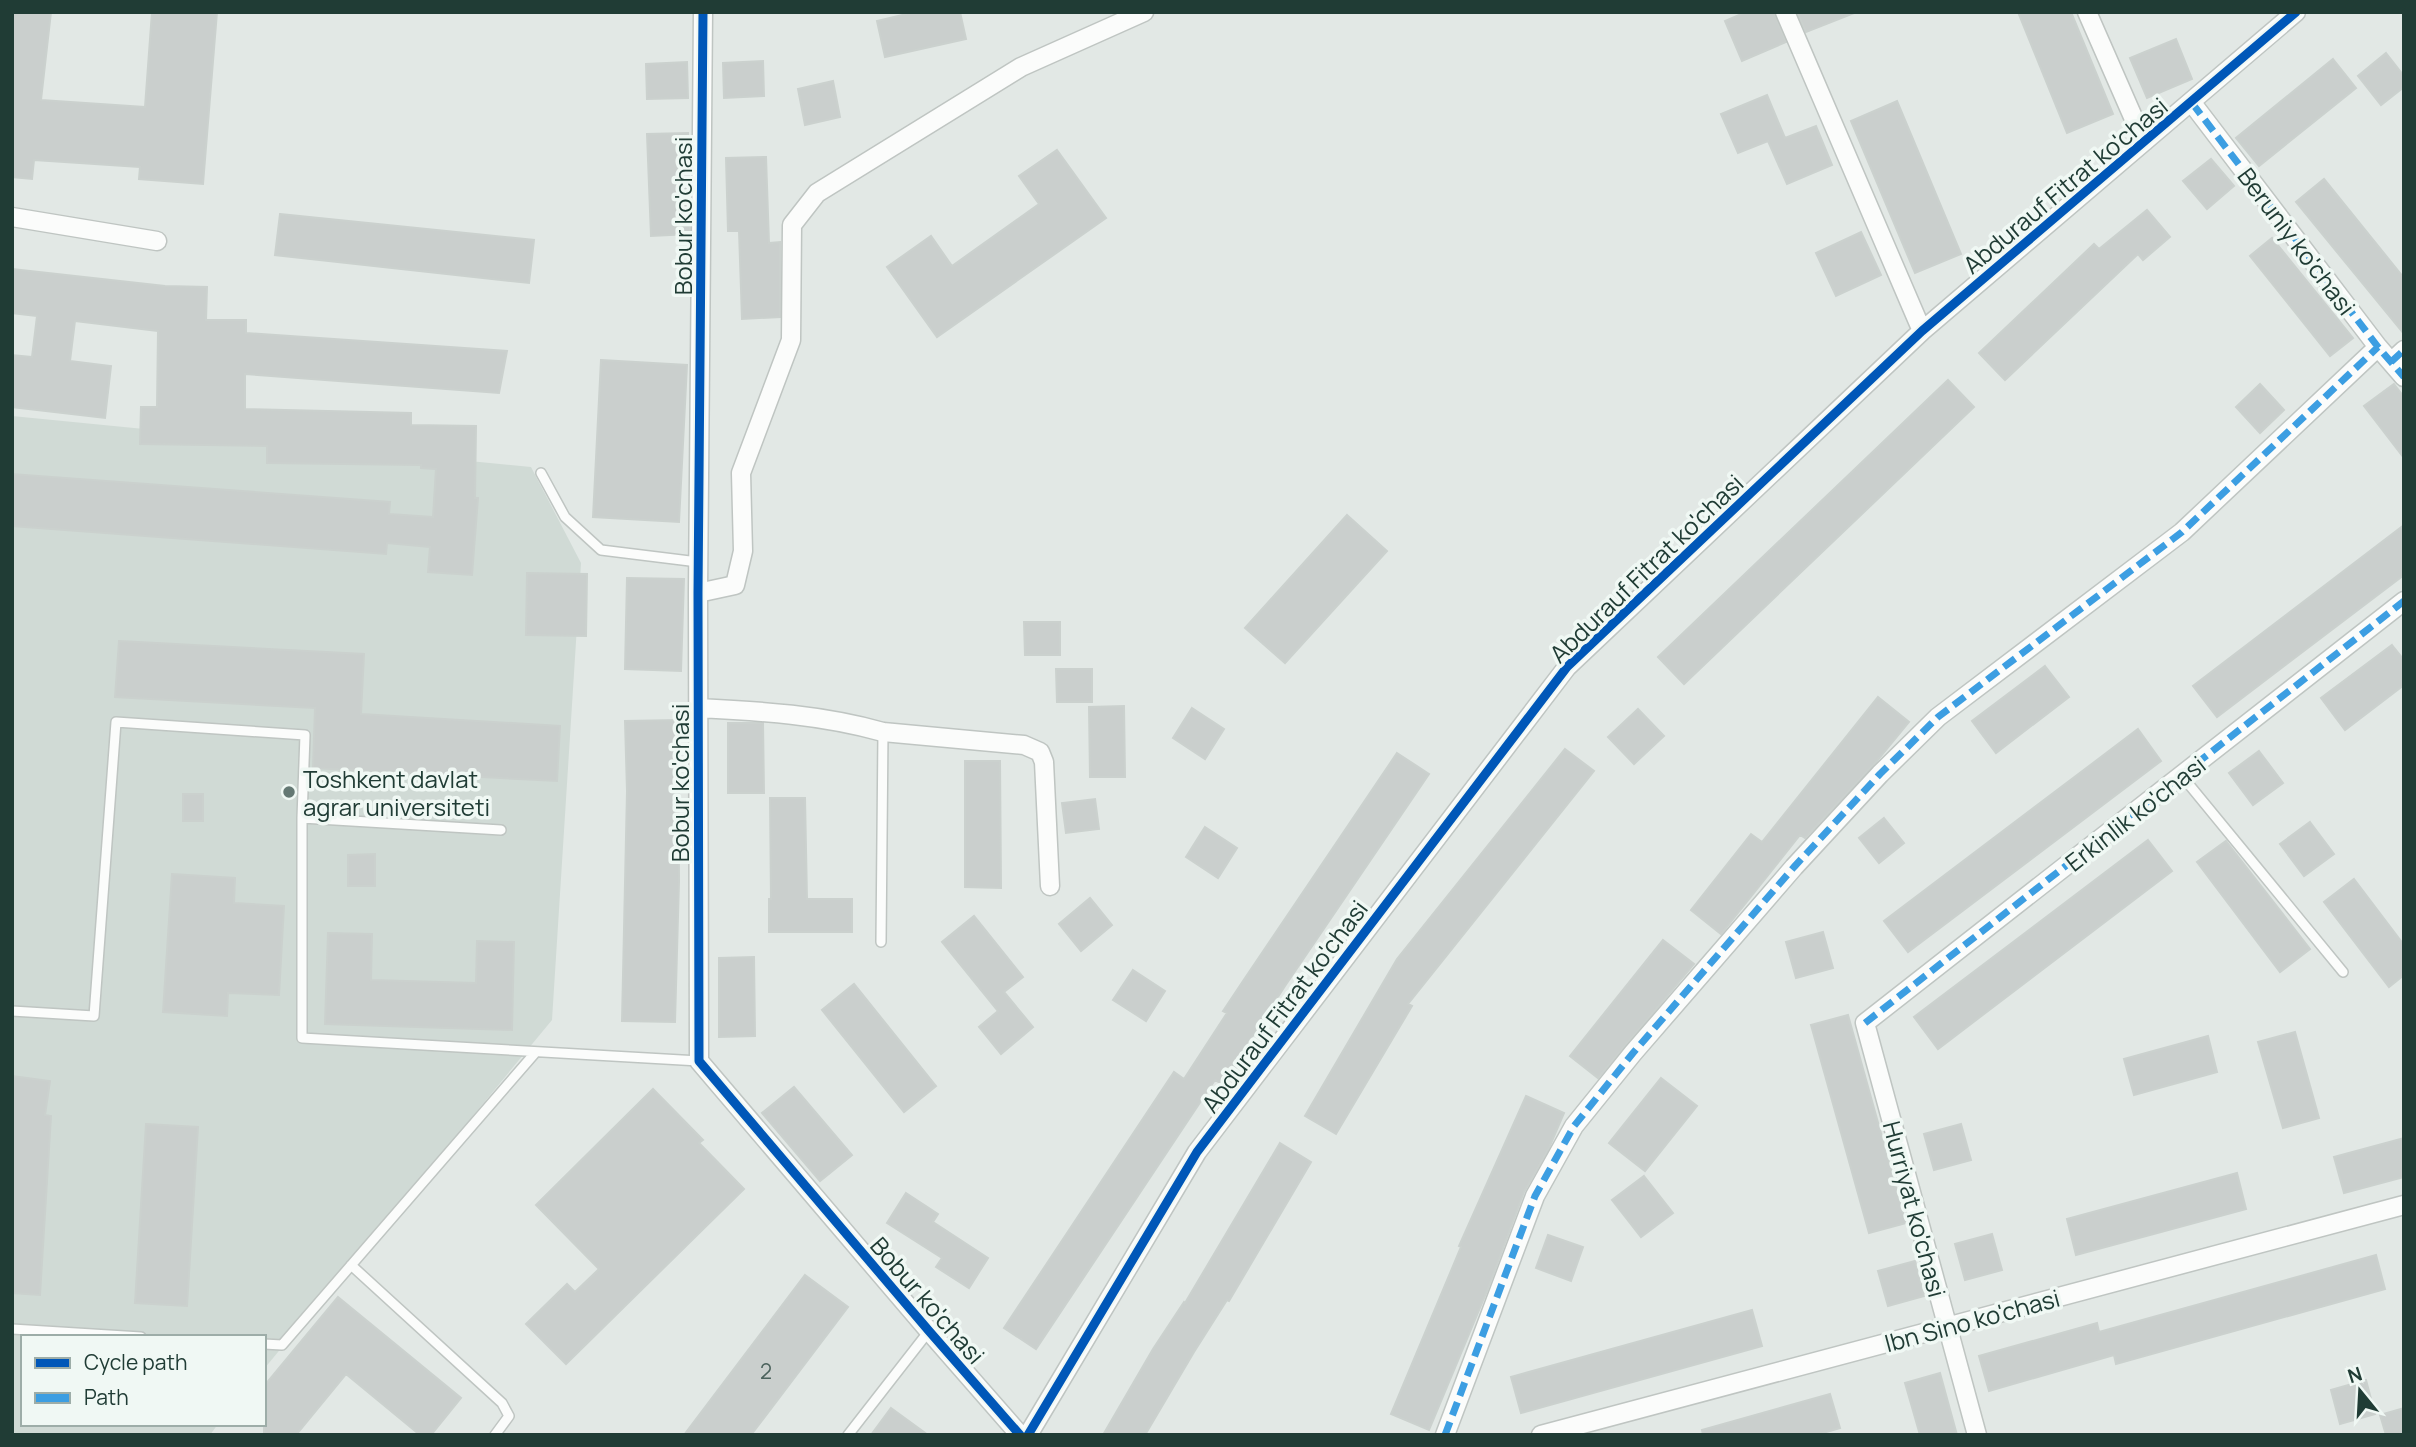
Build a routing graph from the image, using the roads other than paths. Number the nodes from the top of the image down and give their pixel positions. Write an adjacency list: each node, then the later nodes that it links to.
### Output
1 (703, 12): 15 (street, Bobur ko'chasi)
2 (1144, 12): 16 (street)
3 (1785, 12): 10 (street)
4 (2087, 12): 7 (street)
5 (2296, 12): 6 (street, Abdurauf Fitrat ko'chasi)
6 (2192, 103): 7 (street, Abdurauf Fitrat ko'chasi); 11 (street, Beruniy ko'chasi)
7 (2144, 142): 10 (street, Abdurauf Fitrat ko'chasi)
8 (12, 217): 9 (street)
9 (157, 241)
10 (1922, 331): 40 (street, Abdurauf Fitrat ko'chasi)
11 (2378, 347): 12 (street, Beruniy ko'chasi); 41 (street)
12 (2397, 356): 13 (street, Beruniy ko'chasi)
13 (2404, 377)
14 (541, 473): 15 (lane)
15 (698, 562): 16 (street, Bobur ko'chasi)
16 (698, 593): 18 (street, Bobur ko'chasi)
17 (2404, 601): 20 (street, Erkinlik ko'chasi)
18 (698, 708): 19 (street); 29 (street, Bobur ko'chasi)
19 (883, 732): 23 (street); 24 (lane)
20 (2182, 776): 25 (lane); 27 (street, Erkinlik ko'chasi)
21 (302, 818): 22 (lane); 26 (lane); 28 (lane)
22 (501, 830)
23 (1050, 886)
24 (881, 942)
25 (2343, 972)
26 (12, 1011)
27 (1865, 1023): 32 (street, Hurriyat ko'chasi)
28 (535, 1053): 29 (lane); 31 (lane)
29 (699, 1061): 34 (street, Bobur ko'chasi)
30 (2404, 1205): 32 (street, Ibn Sino ko'chasi)
31 (351, 1265): 36 (lane); 37 (lane)
32 (1947, 1327): 42 (street, Ibn Sino ko'chasi); 43 (street, Hurriyat ko'chasi)
33 (12, 1329): 35 (lane)
34 (929, 1331): 38 (lane); 39 (street, Bobur ko'chasi)
35 (109, 1335)
36 (266, 1344)
37 (495, 1435)
38 (848, 1435)
39 (1020, 1435)
40 (1028, 1435)
41 (1445, 1435)
42 (1541, 1435)
43 (1977, 1435)

